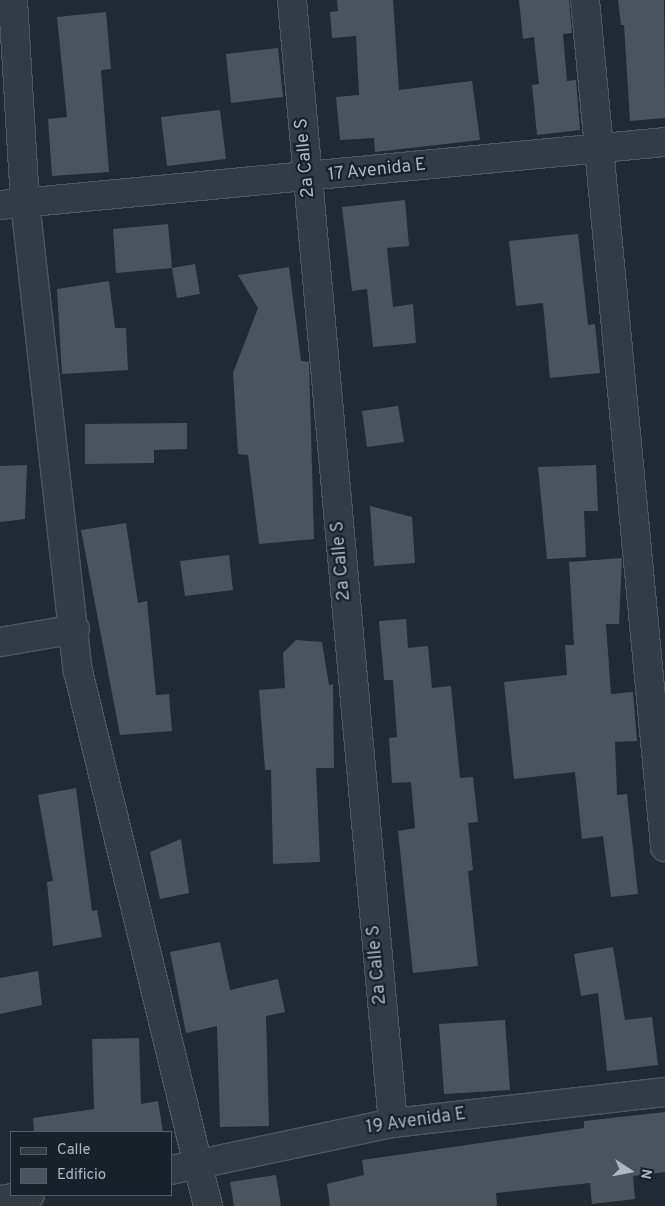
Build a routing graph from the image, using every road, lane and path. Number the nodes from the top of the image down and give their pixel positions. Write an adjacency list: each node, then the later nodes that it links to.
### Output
1 (12, 0): 7 (street)
2 (292, 0): 6 (street, 2a Calle S)
3 (585, 0): 5 (street)
4 (665, 142): 5 (street, 17 Avenida E)
5 (599, 150): 6 (street, 17 Avenida E); 10 (street)
6 (308, 178): 7 (street, 17 Avenida E); 12 (street, 2a Calle S)
7 (13, 203): 8 (street)
8 (75, 629): 9 (street); 13 (street)
9 (0, 642)
10 (665, 847)
11 (664, 1093): 12 (street, 19 Avenida E)
12 (393, 1123): 13 (street, 19 Avenida E)
13 (199, 1165): 14 (street, 19 Avenida E); 17 (street)
14 (172, 1170)
15 (24, 1196): 16 (street)
16 (0, 1200)
17 (208, 1206)

